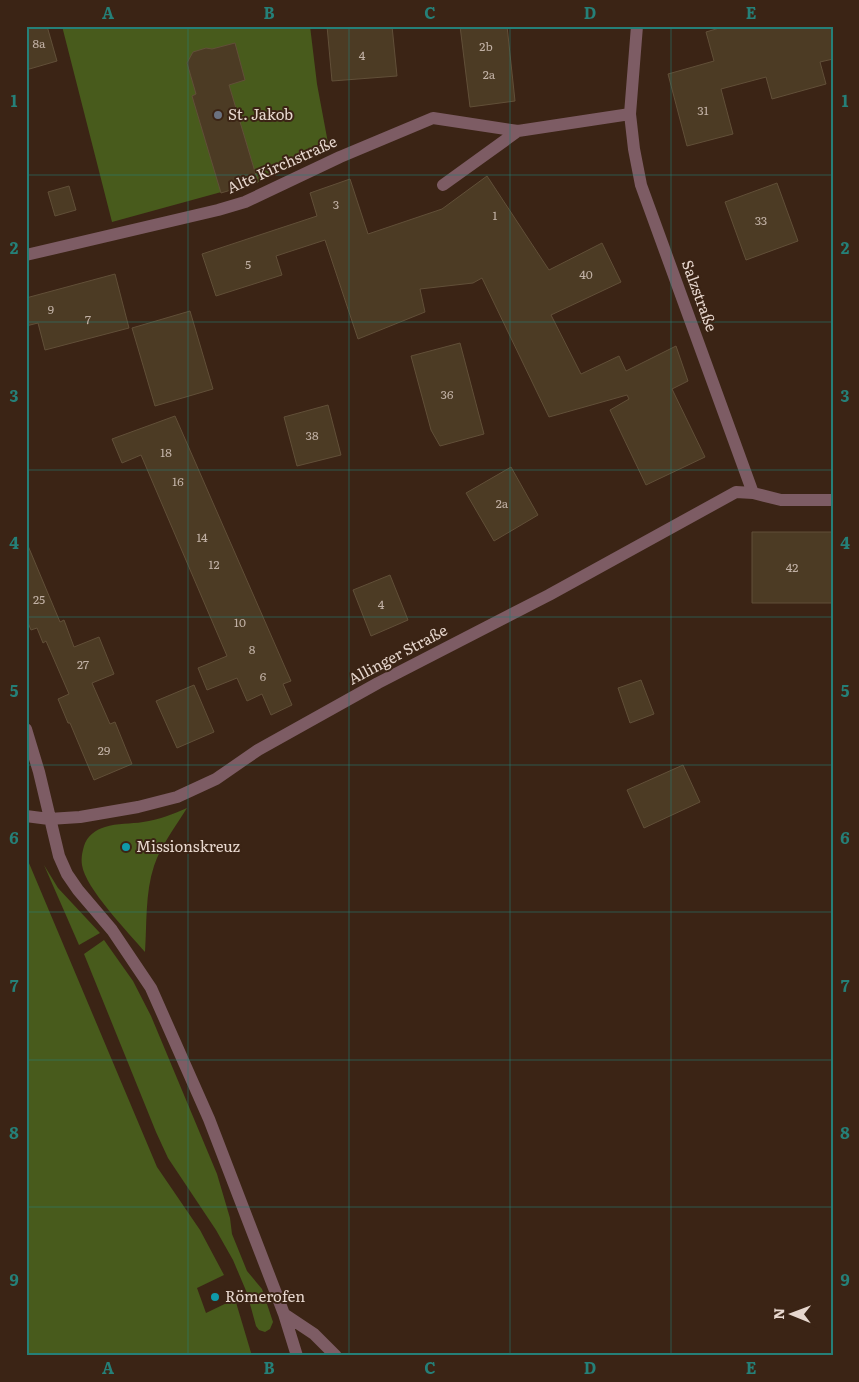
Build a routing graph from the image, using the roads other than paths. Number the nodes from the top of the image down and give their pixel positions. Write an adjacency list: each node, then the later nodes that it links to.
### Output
1 (637, 26): 2 (street, Salzstraße)
2 (630, 114): 3 (street, Alte Kirchstraße); 6 (street, Salzstraße)
3 (518, 131): 4 (street, Alte Kirchstraße); 5 (street, Alte Kirchstraße)
4 (443, 185)
5 (26, 255)
6 (753, 492): 7 (street); 10 (street, Allinger Straße)
7 (833, 500)
8 (26, 729): 10 (street)
9 (26, 816): 10 (street, Allinger Straße)
10 (49, 819): 11 (street)
11 (284, 1314): 12 (street); 13 (street)
12 (297, 1356)
13 (336, 1356)

